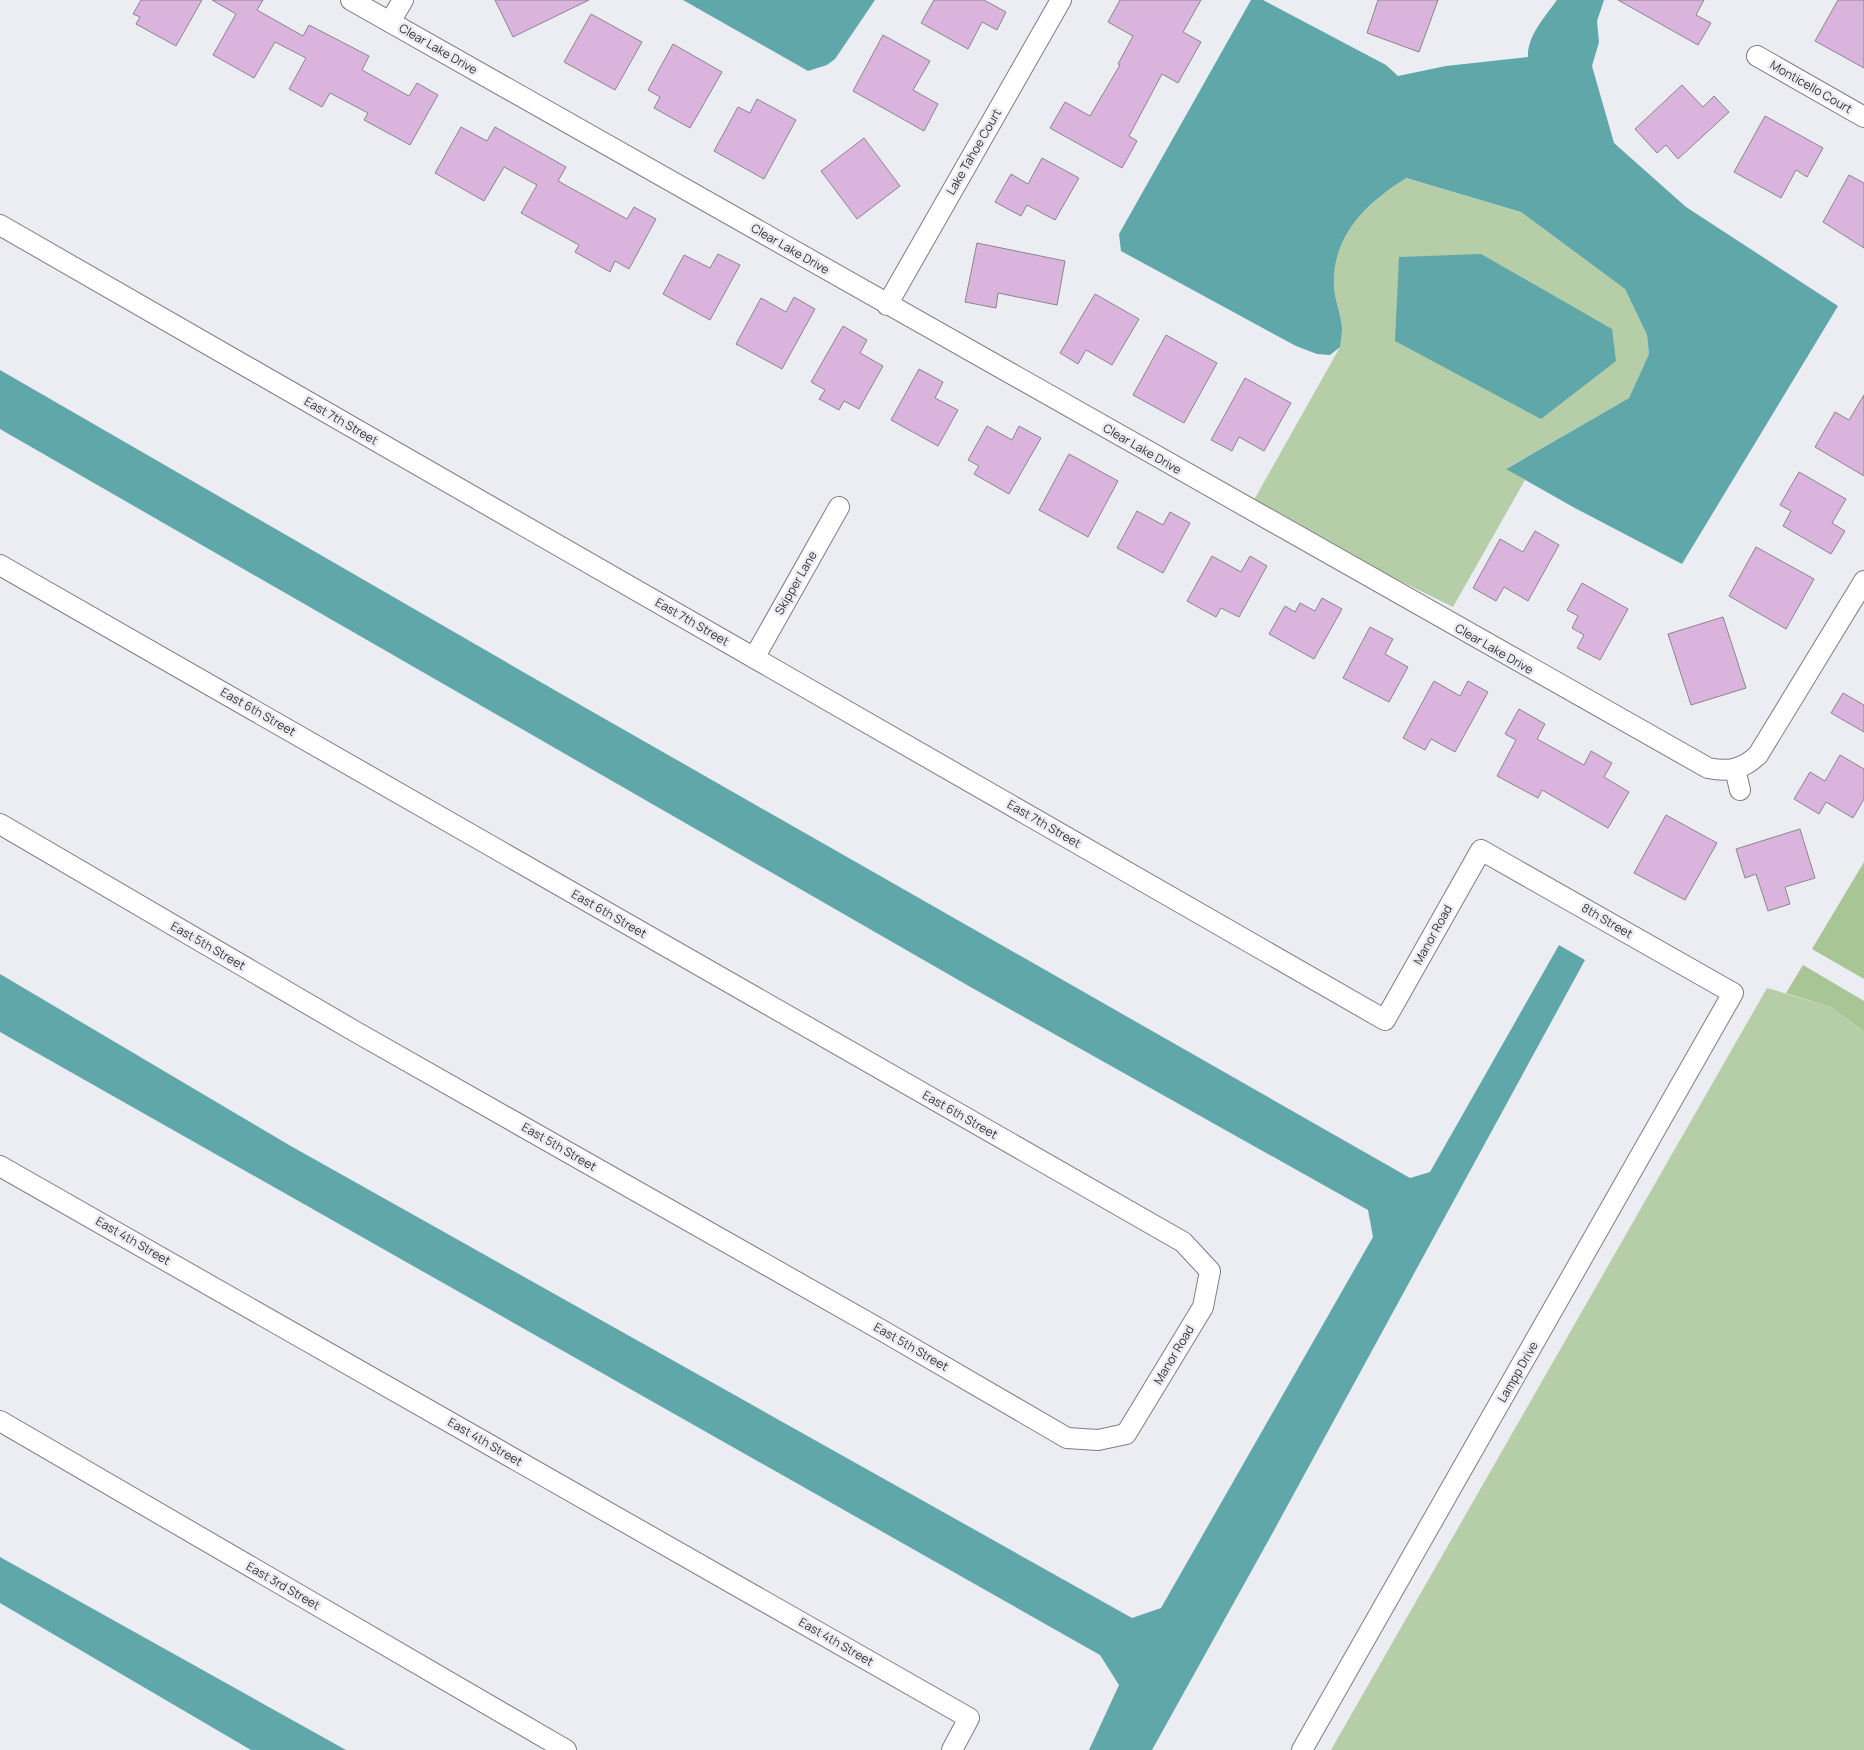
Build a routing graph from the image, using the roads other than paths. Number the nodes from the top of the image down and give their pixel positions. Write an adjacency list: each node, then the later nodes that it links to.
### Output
1 (352, 0): 4 (street, Clear Lake Drive)
2 (403, 0): 4 (street)
3 (1060, 0): 8 (street, Lake Tahoe Court)
4 (390, 22): 8 (street, Clear Lake Drive)
5 (1757, 56): 6 (street, Monticello Court)
6 (1864, 117)
7 (0, 225): 12 (street, East 7th Street)
8 (887, 305): 13 (street, Clear Lake Drive)
9 (839, 508): 12 (street, Skipper Lane)
10 (0, 564): 20 (street, East 6th Street)
11 (1864, 581): 13 (street)
12 (754, 658): 18 (street, East 7th Street)
13 (1736, 770): 14 (street)
14 (1740, 790)
15 (0, 824): 22 (street, East 5th Street)
16 (1481, 850): 17 (street, 8th Street); 18 (street, Manor Road)
17 (1733, 993): 25 (street, Lampp Drive)
18 (1385, 1020)
19 (0, 1166): 24 (street, East 4th Street)
20 (1210, 1272): 22 (street, Manor Road)
21 (0, 1421): 23 (street, East 3rd Street)
22 (1126, 1434)
23 (566, 1750)
24 (952, 1750)
25 (1302, 1750)

